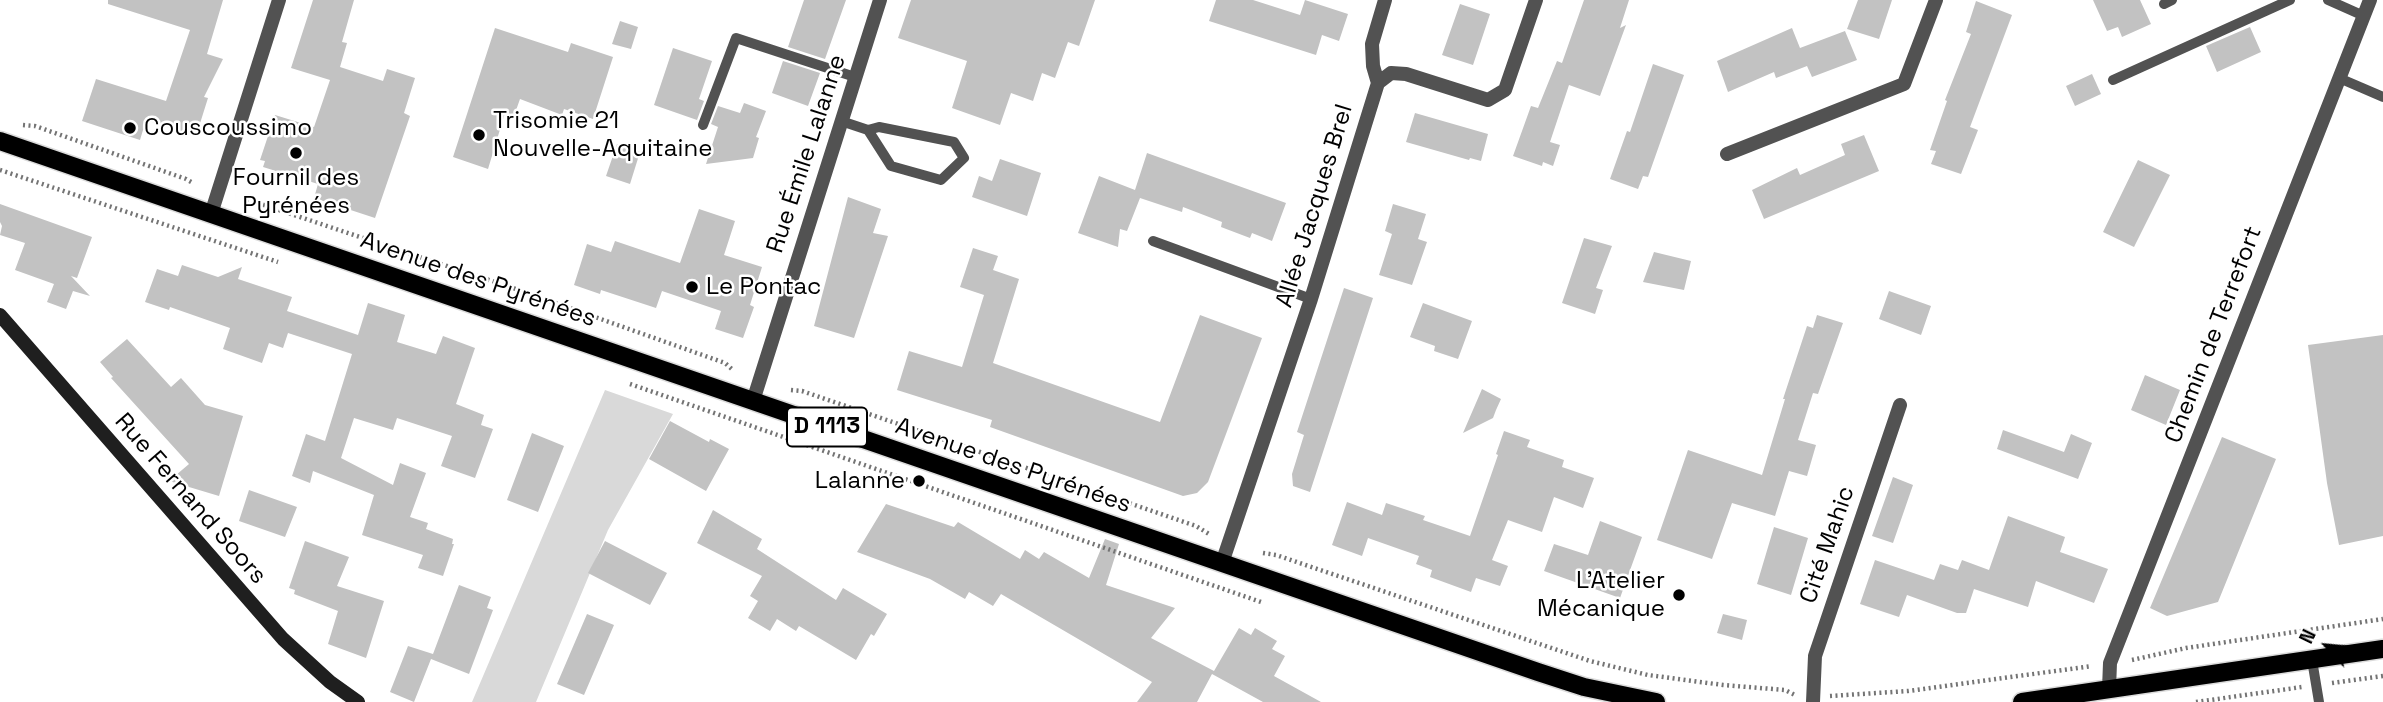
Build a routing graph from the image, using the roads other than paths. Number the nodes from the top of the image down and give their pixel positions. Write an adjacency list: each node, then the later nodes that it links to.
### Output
1 (279, 0): 20 (street)
2 (880, 0): 10 (street, Rue Émile Lalanne)
3 (1385, 0): 13 (street)
4 (1536, 0): 13 (street, Allée Jacques Brel)
5 (1936, 0): 19 (street)
6 (2290, 0): 12 (lane)
7 (2328, 0): 9 (lane)
8 (2370, 0): 9 (street, Chemin de Terrefort)
9 (2364, 16): 11 (street, Chemin de Terrefort)
10 (855, 77): 15 (street, Rue Émile Lalanne); 16 (lane)
11 (2339, 78): 14 (lane); 29 (street, Chemin de Terrefort)
12 (2113, 80)
13 (1378, 83): 22 (street, Allée Jacques Brel)
14 (2383, 97)
15 (841, 121): 17 (lane); 24 (street, Rue Émile Lalanne)
16 (703, 125)
17 (868, 130): 17 (lane)
18 (0, 141): 20 (main road, Avenue des Pyrénées / D 1113)
19 (1727, 154)
20 (211, 214): 24 (main road, Avenue des Pyrénées / D 1113)
21 (1153, 240): 22 (lane)
22 (1311, 299): 26 (street, Allée Jacques Brel)
23 (0, 315): 31 (street, Rue Fernand Soors)
24 (753, 401): 26 (main road, Avenue des Pyrénées / D 1113)
25 (1900, 405): 30 (street, Cité Mahic)
26 (1222, 563): 32 (main road, Avenue des Pyrénées / D 1113)
27 (2383, 649): 28 (main road)
28 (2312, 660): 29 (main road); 34 (lane)
29 (2109, 690): 33 (main road)
30 (1813, 699)
31 (358, 702)
32 (1656, 702)
33 (2022, 702)
34 (2319, 702)

